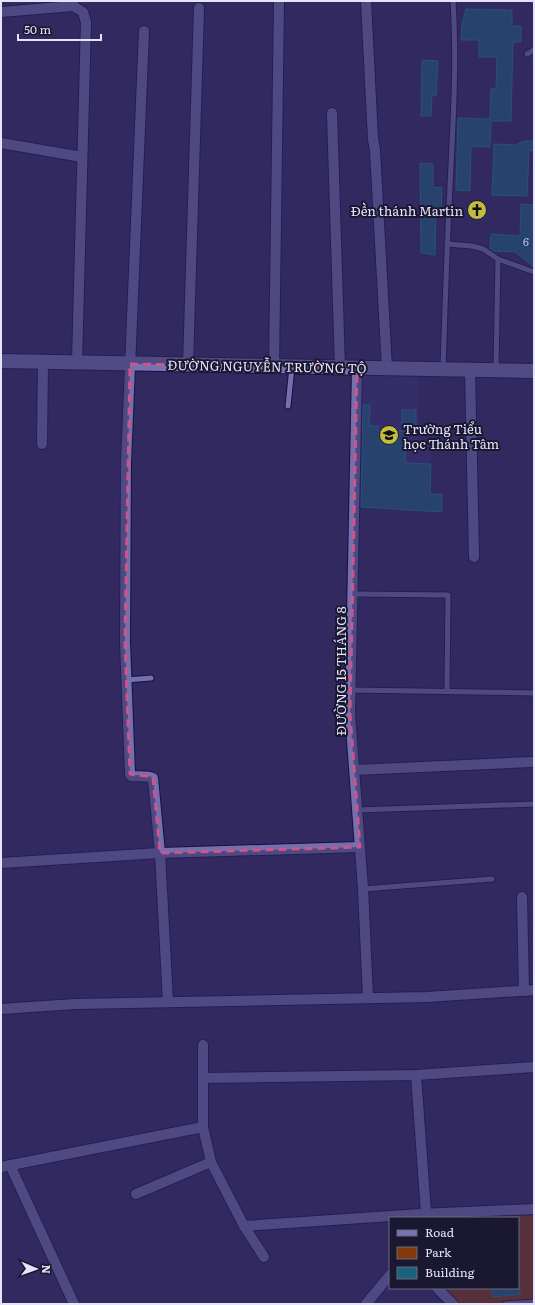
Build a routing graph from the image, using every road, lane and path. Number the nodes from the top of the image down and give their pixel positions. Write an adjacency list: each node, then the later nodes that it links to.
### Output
1 (279, 1): 22 (street)
2 (366, 1): 25 (street)
3 (453, 1): 13 (lane)
4 (73, 3): 6 (street); 12 (street)
5 (199, 8): 20 (street)
6 (1, 12)
7 (144, 31): 19 (street)
8 (534, 50): 9 (lane)
9 (527, 54)
10 (332, 112): 23 (street)
11 (1, 143): 12 (street)
12 (82, 158): 18 (street)
13 (447, 244): 14 (lane); 26 (lane)
14 (498, 259): 15 (lane); 28 (lane)
15 (534, 272)
16 (1, 361): 17 (main road, ĐƯỜNG NGUYỄN TRƯỜNG TỘ)
17 (43, 362): 18 (main road, ĐƯỜNG NGUYỄN TRƯỜNG TỘ); 31 (street)
18 (77, 362): 19 (main road, ĐƯỜNG NGUYỄN TRƯỜNG TỘ)
19 (130, 364): 20 (main road, ĐƯỜNG NGUYỄN TRƯỜNG TỘ); 35 (street)
20 (188, 365): 22 (main road, ĐƯỜNG NGUYỄN TRƯỜNG TỘ)
21 (292, 366): 22 (main road, ĐƯỜNG NGUYỄN TRƯỜNG TỘ); 23 (main road, ĐƯỜNG NGUYỄN TRƯỜNG TỘ); 30 (lane)
22 (274, 367)
23 (340, 368): 24 (main road, ĐƯỜNG NGUYỄN TRƯỜNG TỘ)
24 (357, 368): 25 (main road, ĐƯỜNG NGUYỄN TRƯỜNG TỘ); 33 (street, ĐƯỜNG 15 THÁNG 8)
25 (387, 369): 26 (main road, ĐƯỜNG NGUYỄN TRƯỜNG TỘ)
26 (443, 370): 27 (main road, ĐƯỜNG NGUYỄN TRƯỜNG TỘ)
27 (470, 370): 28 (main road, ĐƯỜNG NGUYỄN TRƯỜNG TỘ); 32 (street)
28 (496, 370): 29 (main road, ĐƯỜNG NGUYỄN TRƯỜNG TỘ)
29 (534, 371)
30 (288, 406)
31 (42, 444)
32 (474, 557)
33 (354, 594): 36 (street, ĐƯỜNG 15 THÁNG 8); 37 (lane)
34 (151, 678): 35 (lane)
35 (126, 680): 44 (street)
36 (351, 690): 37 (lane); 40 (street, ĐƯỜNG 15 THÁNG 8)
37 (448, 691): 38 (lane)
38 (534, 693)
39 (531, 762): 40 (street)
40 (355, 770): 42 (street, ĐƯỜNG 15 THÁNG 8)
41 (534, 804): 42 (lane)
42 (358, 810): 43 (street, ĐƯỜNG 15 THÁNG 8)
43 (360, 847): 44 (street); 47 (street, ĐƯỜNG 15 THÁNG 8)
44 (160, 853): 45 (street); 51 (street)
45 (1, 863)
46 (492, 879): 47 (lane)
47 (363, 889): 50 (street, ĐƯỜNG 15 THÁNG 8)
48 (522, 897): 49 (street)
49 (529, 990): 50 (street)
50 (368, 998): 51 (street)
51 (168, 1002): 52 (street)
52 (1, 1009)
53 (203, 1045): 56 (street)
54 (534, 1067): 55 (street)
55 (416, 1075): 56 (street); 62 (street)
56 (204, 1078): 57 (street)
57 (203, 1127): 58 (street); 59 (street)
58 (211, 1162): 60 (street); 65 (street)
59 (5, 1166): 70 (street)
60 (136, 1194)
61 (534, 1209): 62 (street)
62 (432, 1215): 63 (street)
63 (398, 1217)
64 (389, 1218): 65 (street)
65 (244, 1226): 66 (street)
66 (264, 1257)
67 (389, 1276): 71 (street)
68 (438, 1289): 72 (street)
69 (534, 1302): 73 (lane)
70 (74, 1304)
71 (366, 1304)
72 (453, 1304)
73 (505, 1304)

